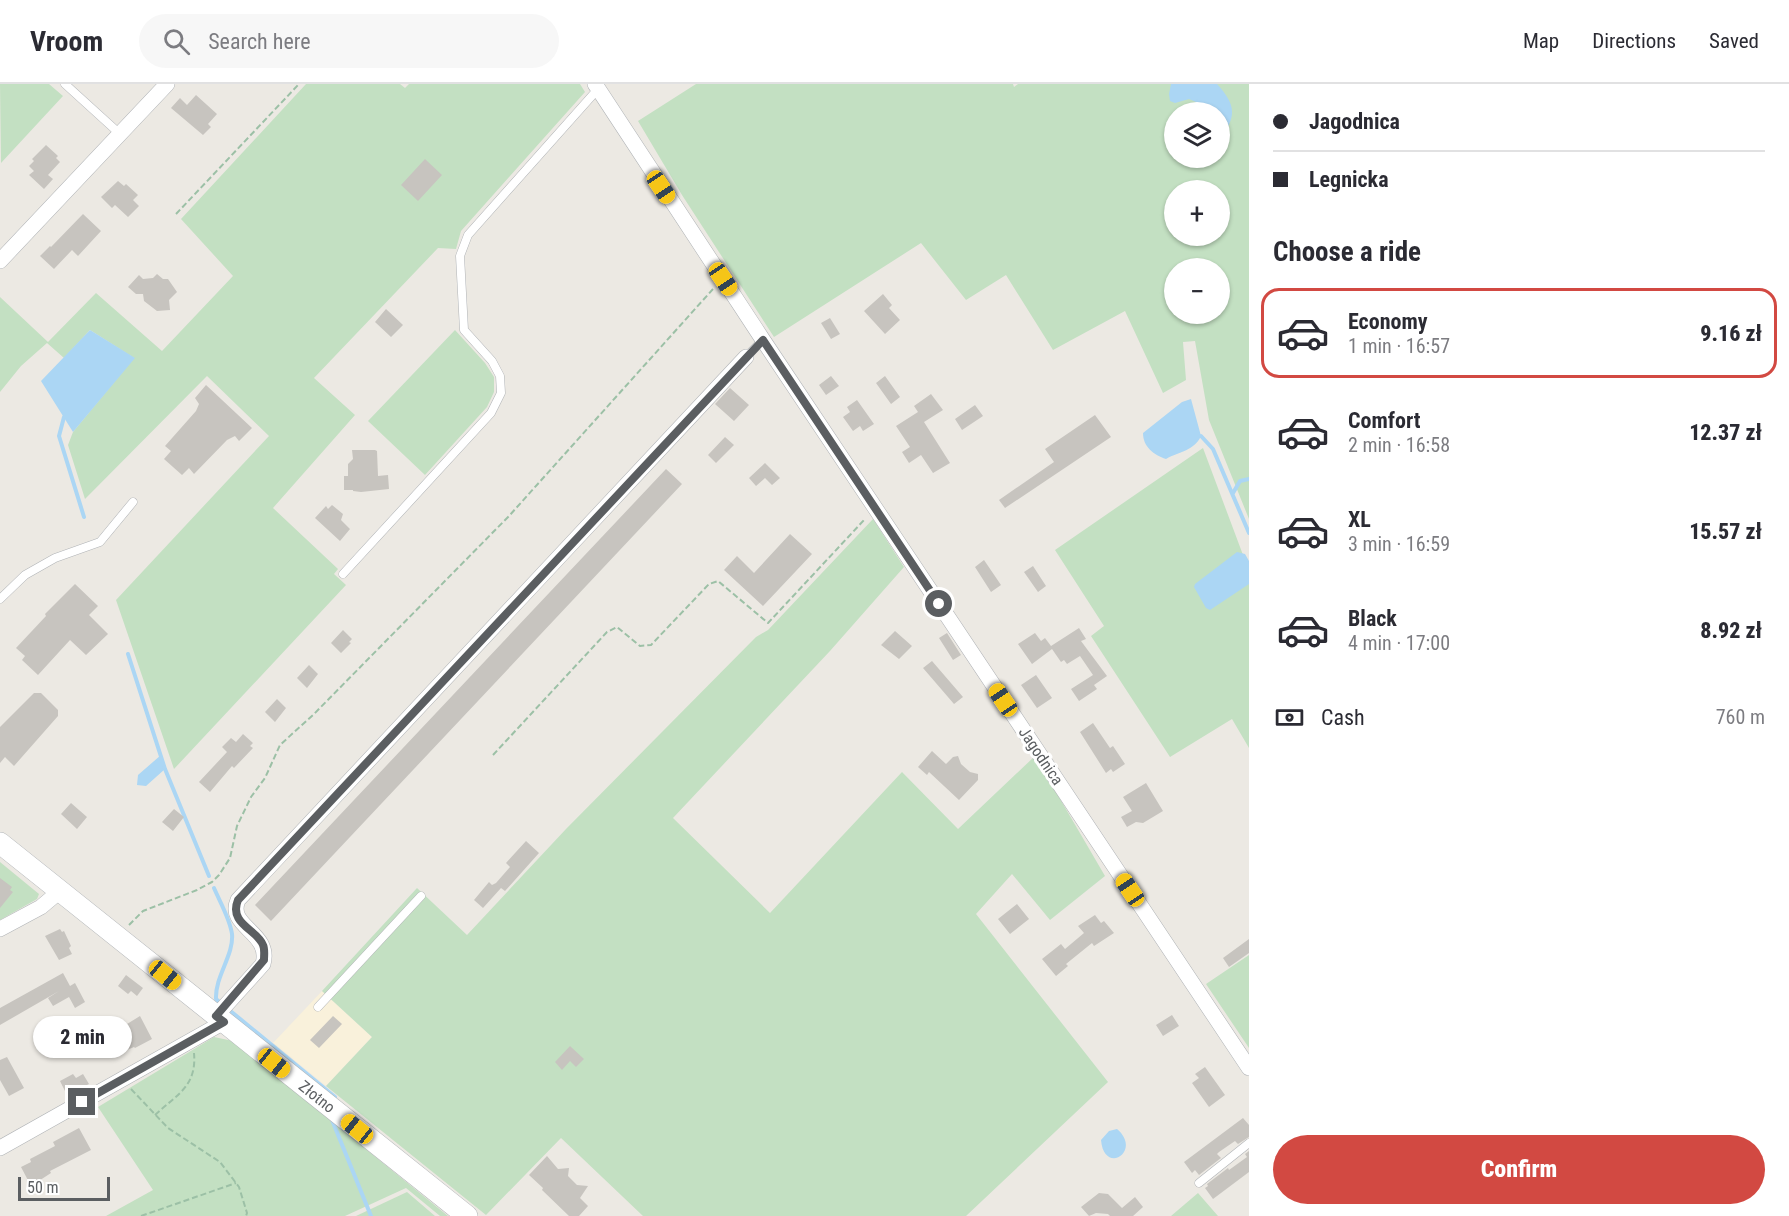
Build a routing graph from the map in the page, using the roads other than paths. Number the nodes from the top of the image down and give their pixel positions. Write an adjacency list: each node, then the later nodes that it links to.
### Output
1 (65, 84): 4 (lane)
2 (166, 84): 4 (street)
3 (597, 87): 6 (street, Jagodnica); 9 (lane)
4 (120, 134): 5 (street)
5 (0, 261)
6 (763, 340): 7 (lane); 17 (street, Jagodnica)
7 (746, 357): 16 (street)
8 (133, 502): 10 (lane)
9 (343, 574)
10 (0, 599)
11 (0, 843): 12 (street, Złotno)
12 (60, 891): 14 (street); 16 (street, Złotno)
13 (421, 896): 15 (lane)
14 (0, 929)
15 (318, 1007)
16 (223, 1012): 19 (street); 21 (street, Złotno)
17 (1249, 1068)
18 (1249, 1143): 20 (lane)
19 (0, 1148)
20 (1199, 1183)
21 (467, 1216)

